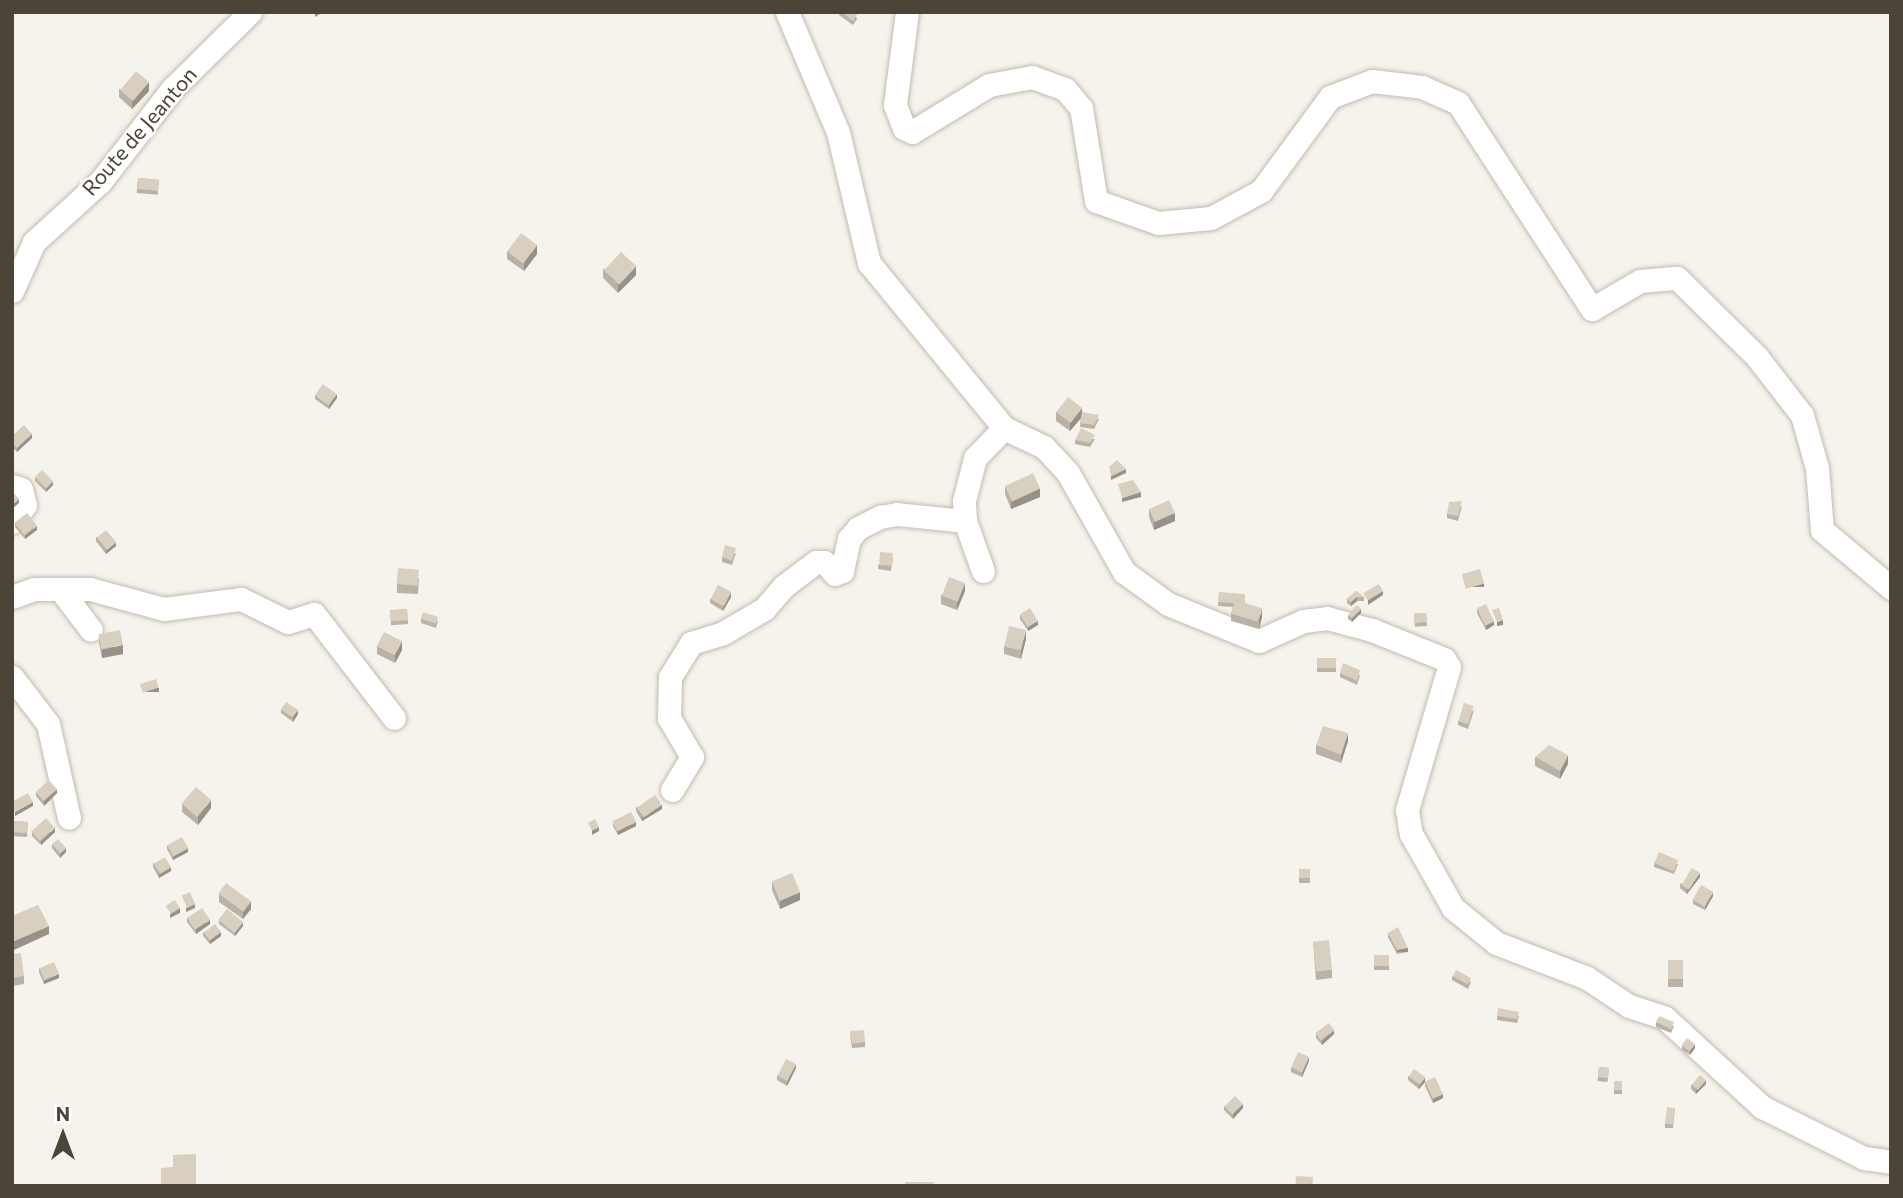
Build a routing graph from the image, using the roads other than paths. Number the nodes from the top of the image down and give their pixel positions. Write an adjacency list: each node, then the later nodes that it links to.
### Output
1 (250, 12): 4 (street, Route de Jeanton)
2 (787, 12): 5 (street)
3 (907, 12): 10 (street)
4 (12, 291)
5 (1004, 428): 7 (street); 18 (street)
6 (12, 486): 8 (street)
7 (964, 521): 9 (street); 16 (street)
8 (12, 522)
9 (983, 571)
10 (1891, 588)
11 (60, 589): 12 (street); 13 (street); 15 (street)
12 (12, 597)
13 (90, 630)
14 (12, 677): 17 (street)
15 (394, 718)
16 (672, 790)
17 (69, 818)
18 (1891, 1162)

